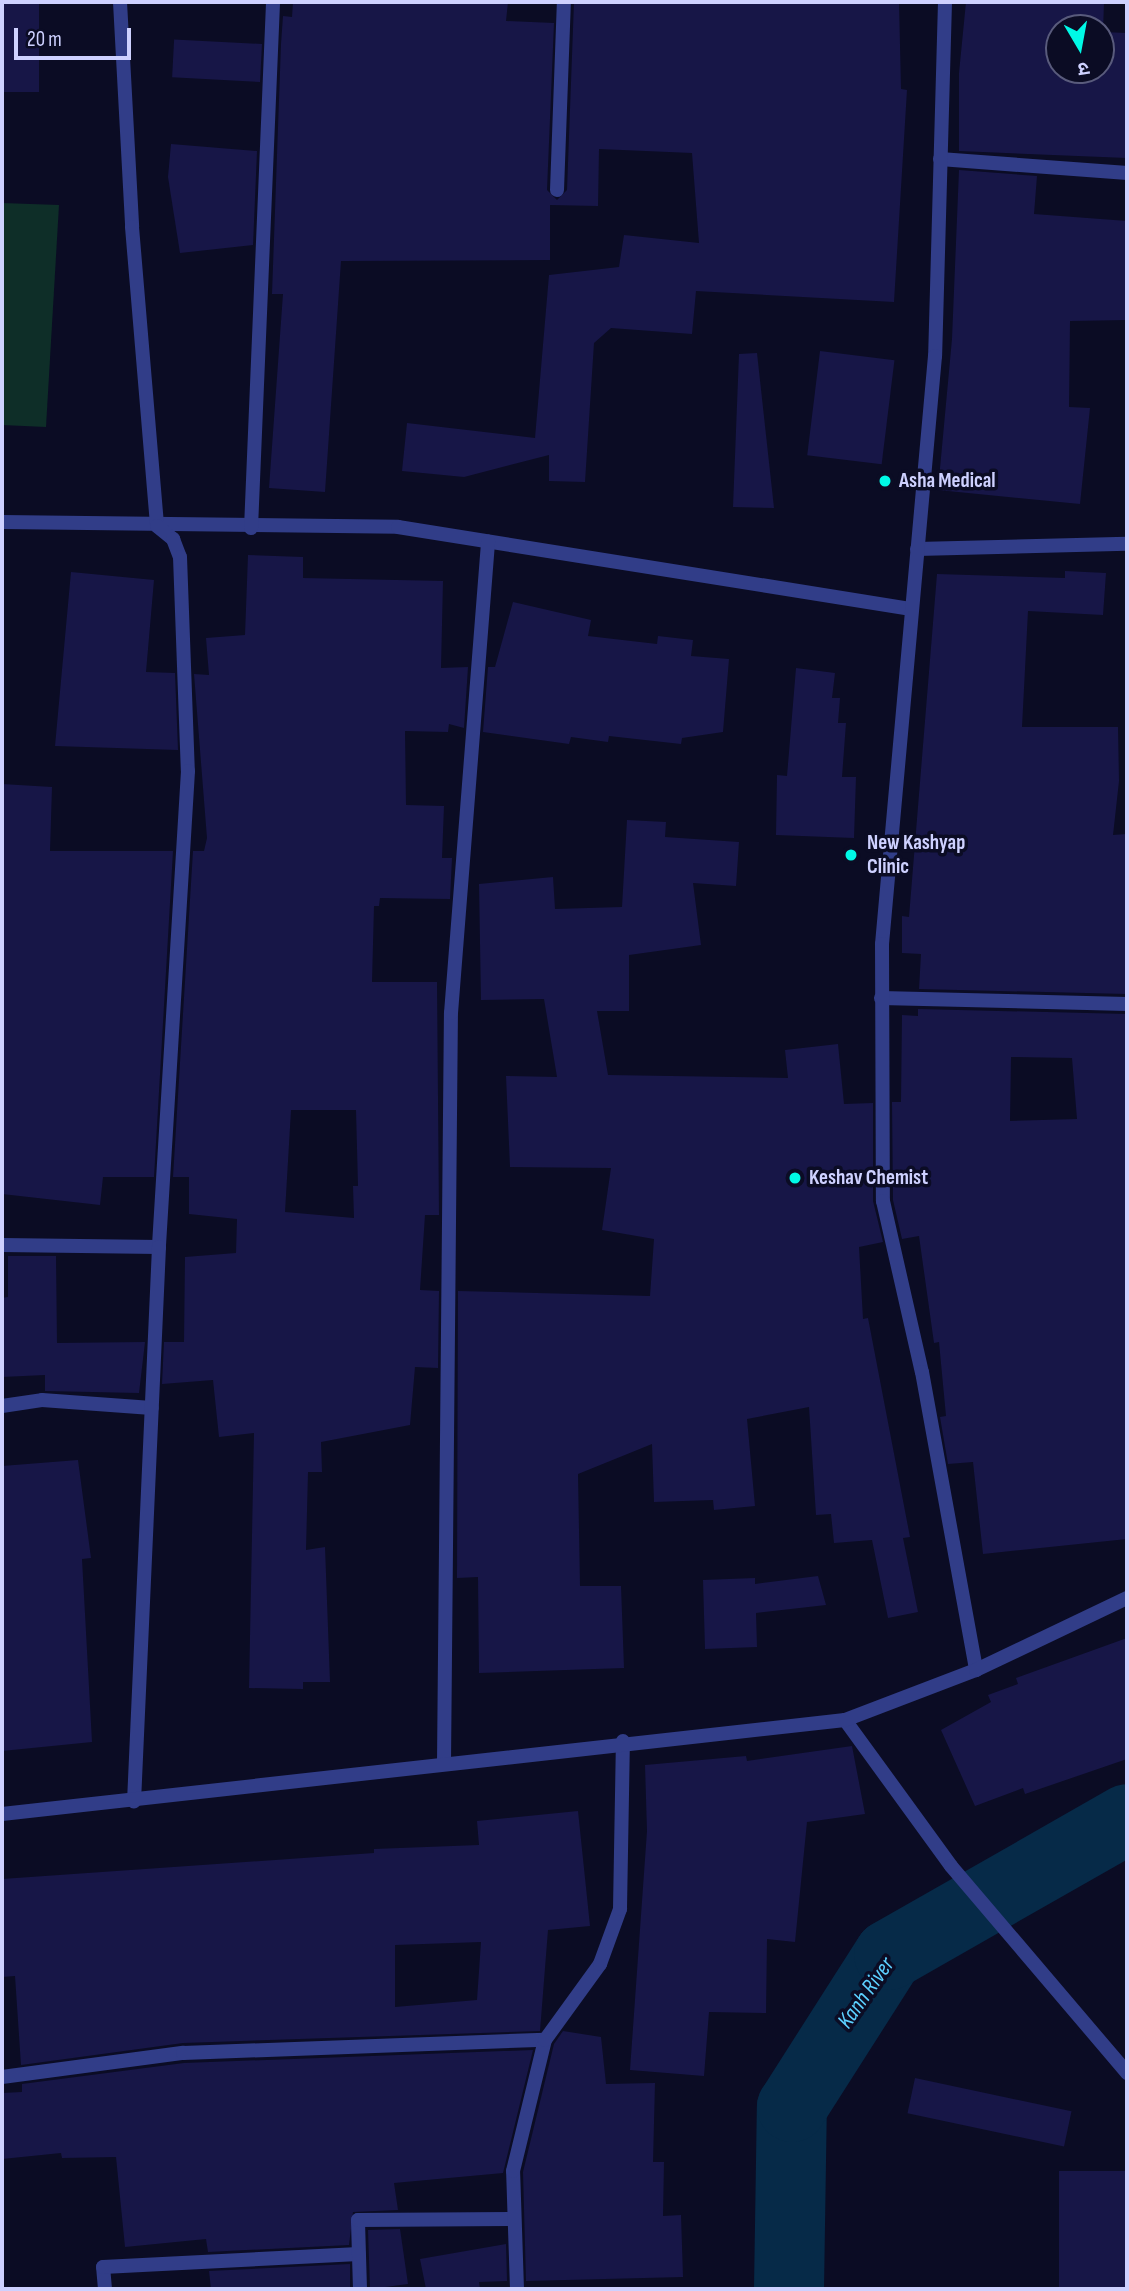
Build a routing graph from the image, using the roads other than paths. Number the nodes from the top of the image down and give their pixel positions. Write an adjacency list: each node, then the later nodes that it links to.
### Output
1 (120, 2): 9 (street)
2 (273, 2): 10 (street)
3 (564, 2): 7 (street)
4 (945, 2): 5 (street)
5 (940, 159): 6 (street); 13 (street)
6 (1127, 173)
7 (557, 190)
8 (2, 522): 9 (street)
9 (157, 526): 10 (street); 18 (street)
10 (251, 528): 11 (street)
11 (488, 541): 14 (street); 25 (street)
12 (1127, 544): 13 (street)
13 (917, 549): 14 (street)
14 (911, 609): 15 (street)
15 (881, 998): 16 (street); 22 (street)
16 (1127, 1004)
17 (2, 1244): 18 (street)
18 (159, 1247): 20 (street)
19 (2, 1406): 20 (street)
20 (152, 1408): 26 (street)
21 (1127, 1598): 22 (street)
22 (976, 1670): 23 (street)
23 (845, 1720): 24 (street); 29 (street)
24 (623, 1741): 25 (street); 28 (street)
25 (444, 1763): 26 (street)
26 (134, 1801): 27 (street)
27 (2, 1814)
28 (545, 2040): 30 (street); 31 (street)
29 (1127, 2073)
30 (2, 2077)
31 (514, 2219): 32 (street); 35 (street)
32 (359, 2254): 33 (street); 34 (street)
33 (105, 2289)
34 (360, 2289)
35 (517, 2289)

